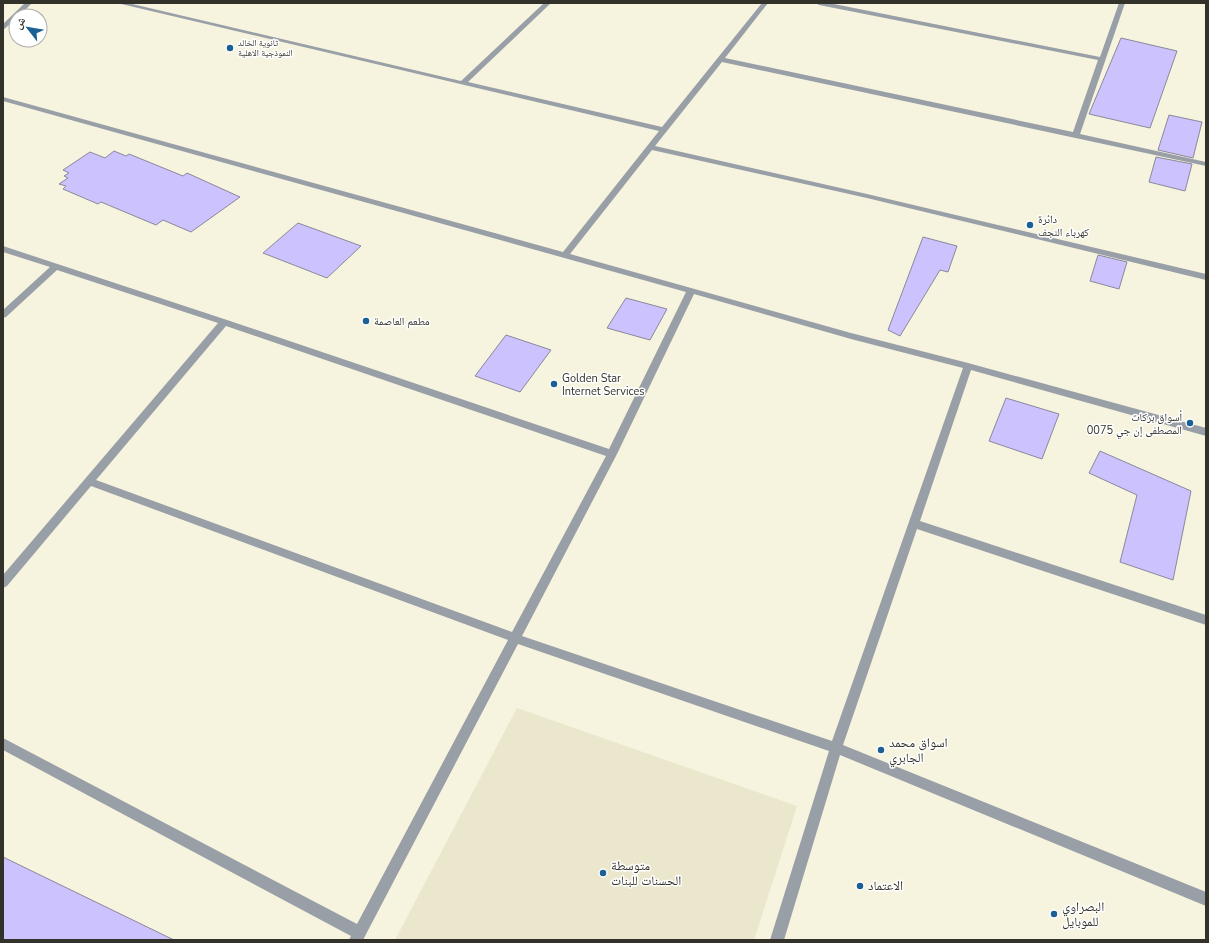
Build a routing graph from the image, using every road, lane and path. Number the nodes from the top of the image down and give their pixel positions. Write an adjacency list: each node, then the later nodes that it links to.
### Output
1 (29, 3): 7 (street)
2 (120, 3): 10 (street)
3 (548, 3): 10 (street)
4 (764, 3): 8 (street)
5 (819, 3): 9 (street)
6 (1122, 3): 9 (street)
7 (3, 28)
8 (720, 59): 12 (street); 13 (street)
9 (1102, 59): 13 (street)
10 (463, 83): 12 (street)
11 (3, 99): 17 (street)
12 (664, 130): 14 (street)
13 (1076, 134): 15 (street)
14 (650, 147): 17 (street); 19 (street)
15 (1206, 164)
16 (3, 249): 18 (street)
17 (565, 255): 20 (street)
18 (56, 266): 21 (street); 22 (street)
19 (1206, 277)
20 (691, 291): 23 (street); 25 (street)
21 (3, 315)
22 (224, 322): 25 (street); 26 (street)
23 (968, 366): 24 (street); 27 (street)
24 (1206, 432)
25 (612, 454): 30 (street)
26 (88, 481): 28 (street); 30 (street)
27 (914, 523): 29 (street); 32 (street)
28 (3, 583)
29 (1206, 620)
30 (515, 638): 32 (street); 34 (street)
31 (3, 744): 34 (street)
32 (836, 748): 33 (street); 35 (street)
33 (1206, 898)
34 (358, 937)
35 (777, 940)

